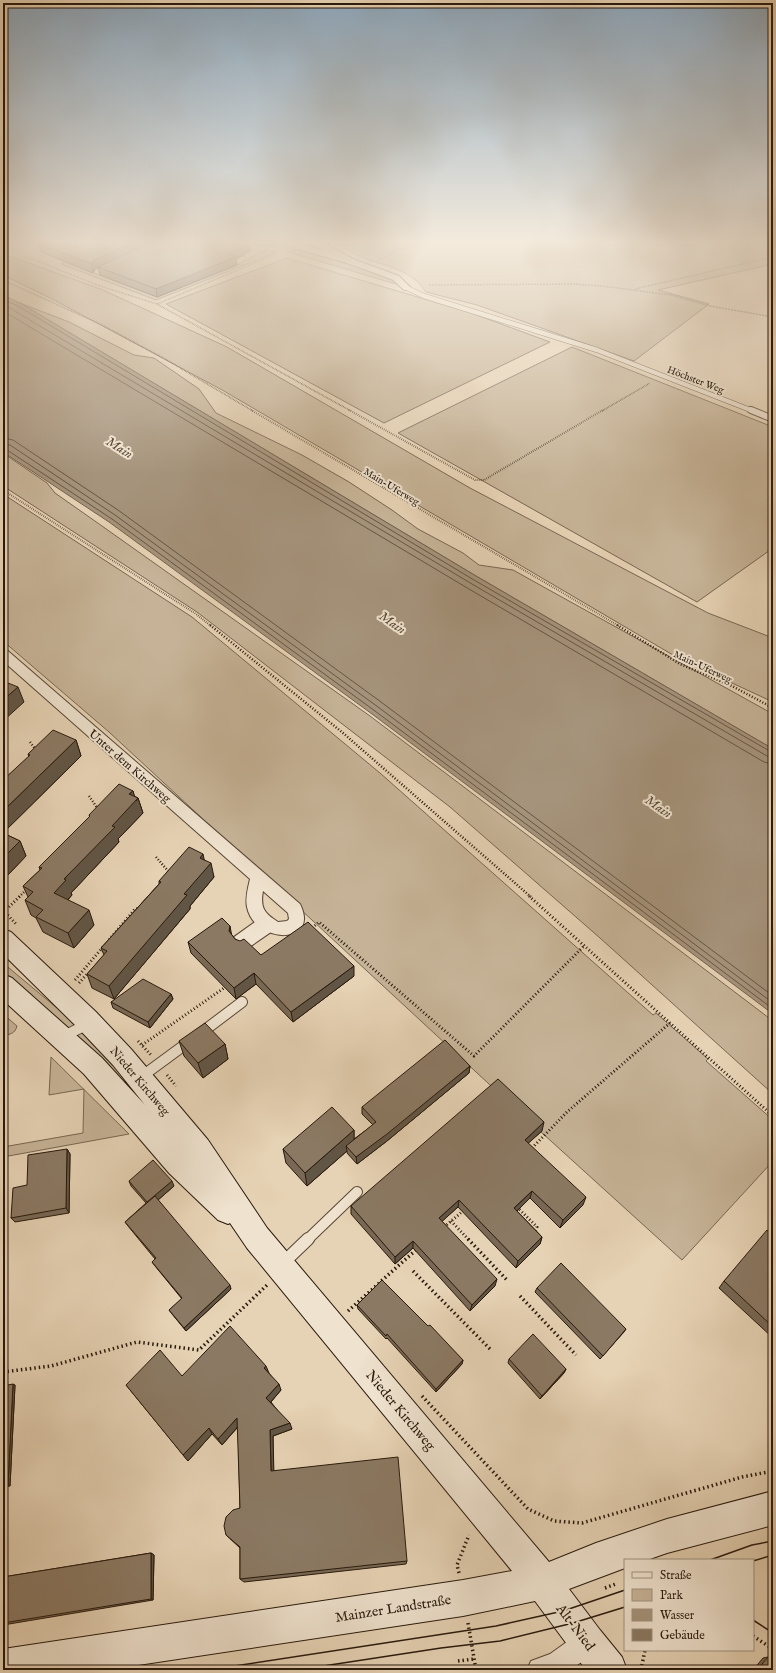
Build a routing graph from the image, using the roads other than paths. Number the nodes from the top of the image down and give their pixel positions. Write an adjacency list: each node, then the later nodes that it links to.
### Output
1 (498, 319): 2 (lane, Höchster Weg)
2 (773, 419)
3 (5, 659): 4 (street, Unter dem Kirchweg)
4 (258, 877): 5 (street); 5 (street, Unter dem Kirchweg)
5 (268, 924): 7 (lane)
6 (3, 940): 10 (main road, Nieder Kirchweg)
7 (239, 943)
8 (3, 985): 11 (main road, Nieder Kirchweg)
9 (242, 1002): 12 (lane)
10 (87, 1020): 11 (lane); 12 (main road, Nieder Kirchweg)
11 (62, 1037): 14 (main road, Nieder Kirchweg)
12 (139, 1079): 14 (main road, Nieder Kirchweg)
13 (357, 1192): 15 (lane)
14 (257, 1238): 15 (main road, Nieder Kirchweg)
15 (280, 1266): 17 (main road, Nieder Kirchweg)
16 (773, 1508): 17 (main road, Mainzer Landstraße)
17 (543, 1582): 18 (main road, Alt-Nied); 19 (main road, Mainzer Landstraße)
18 (587, 1643): 20 (street); 21 (main road, Alt-Nied)
19 (3, 1667)
20 (540, 1670)
21 (610, 1670)

